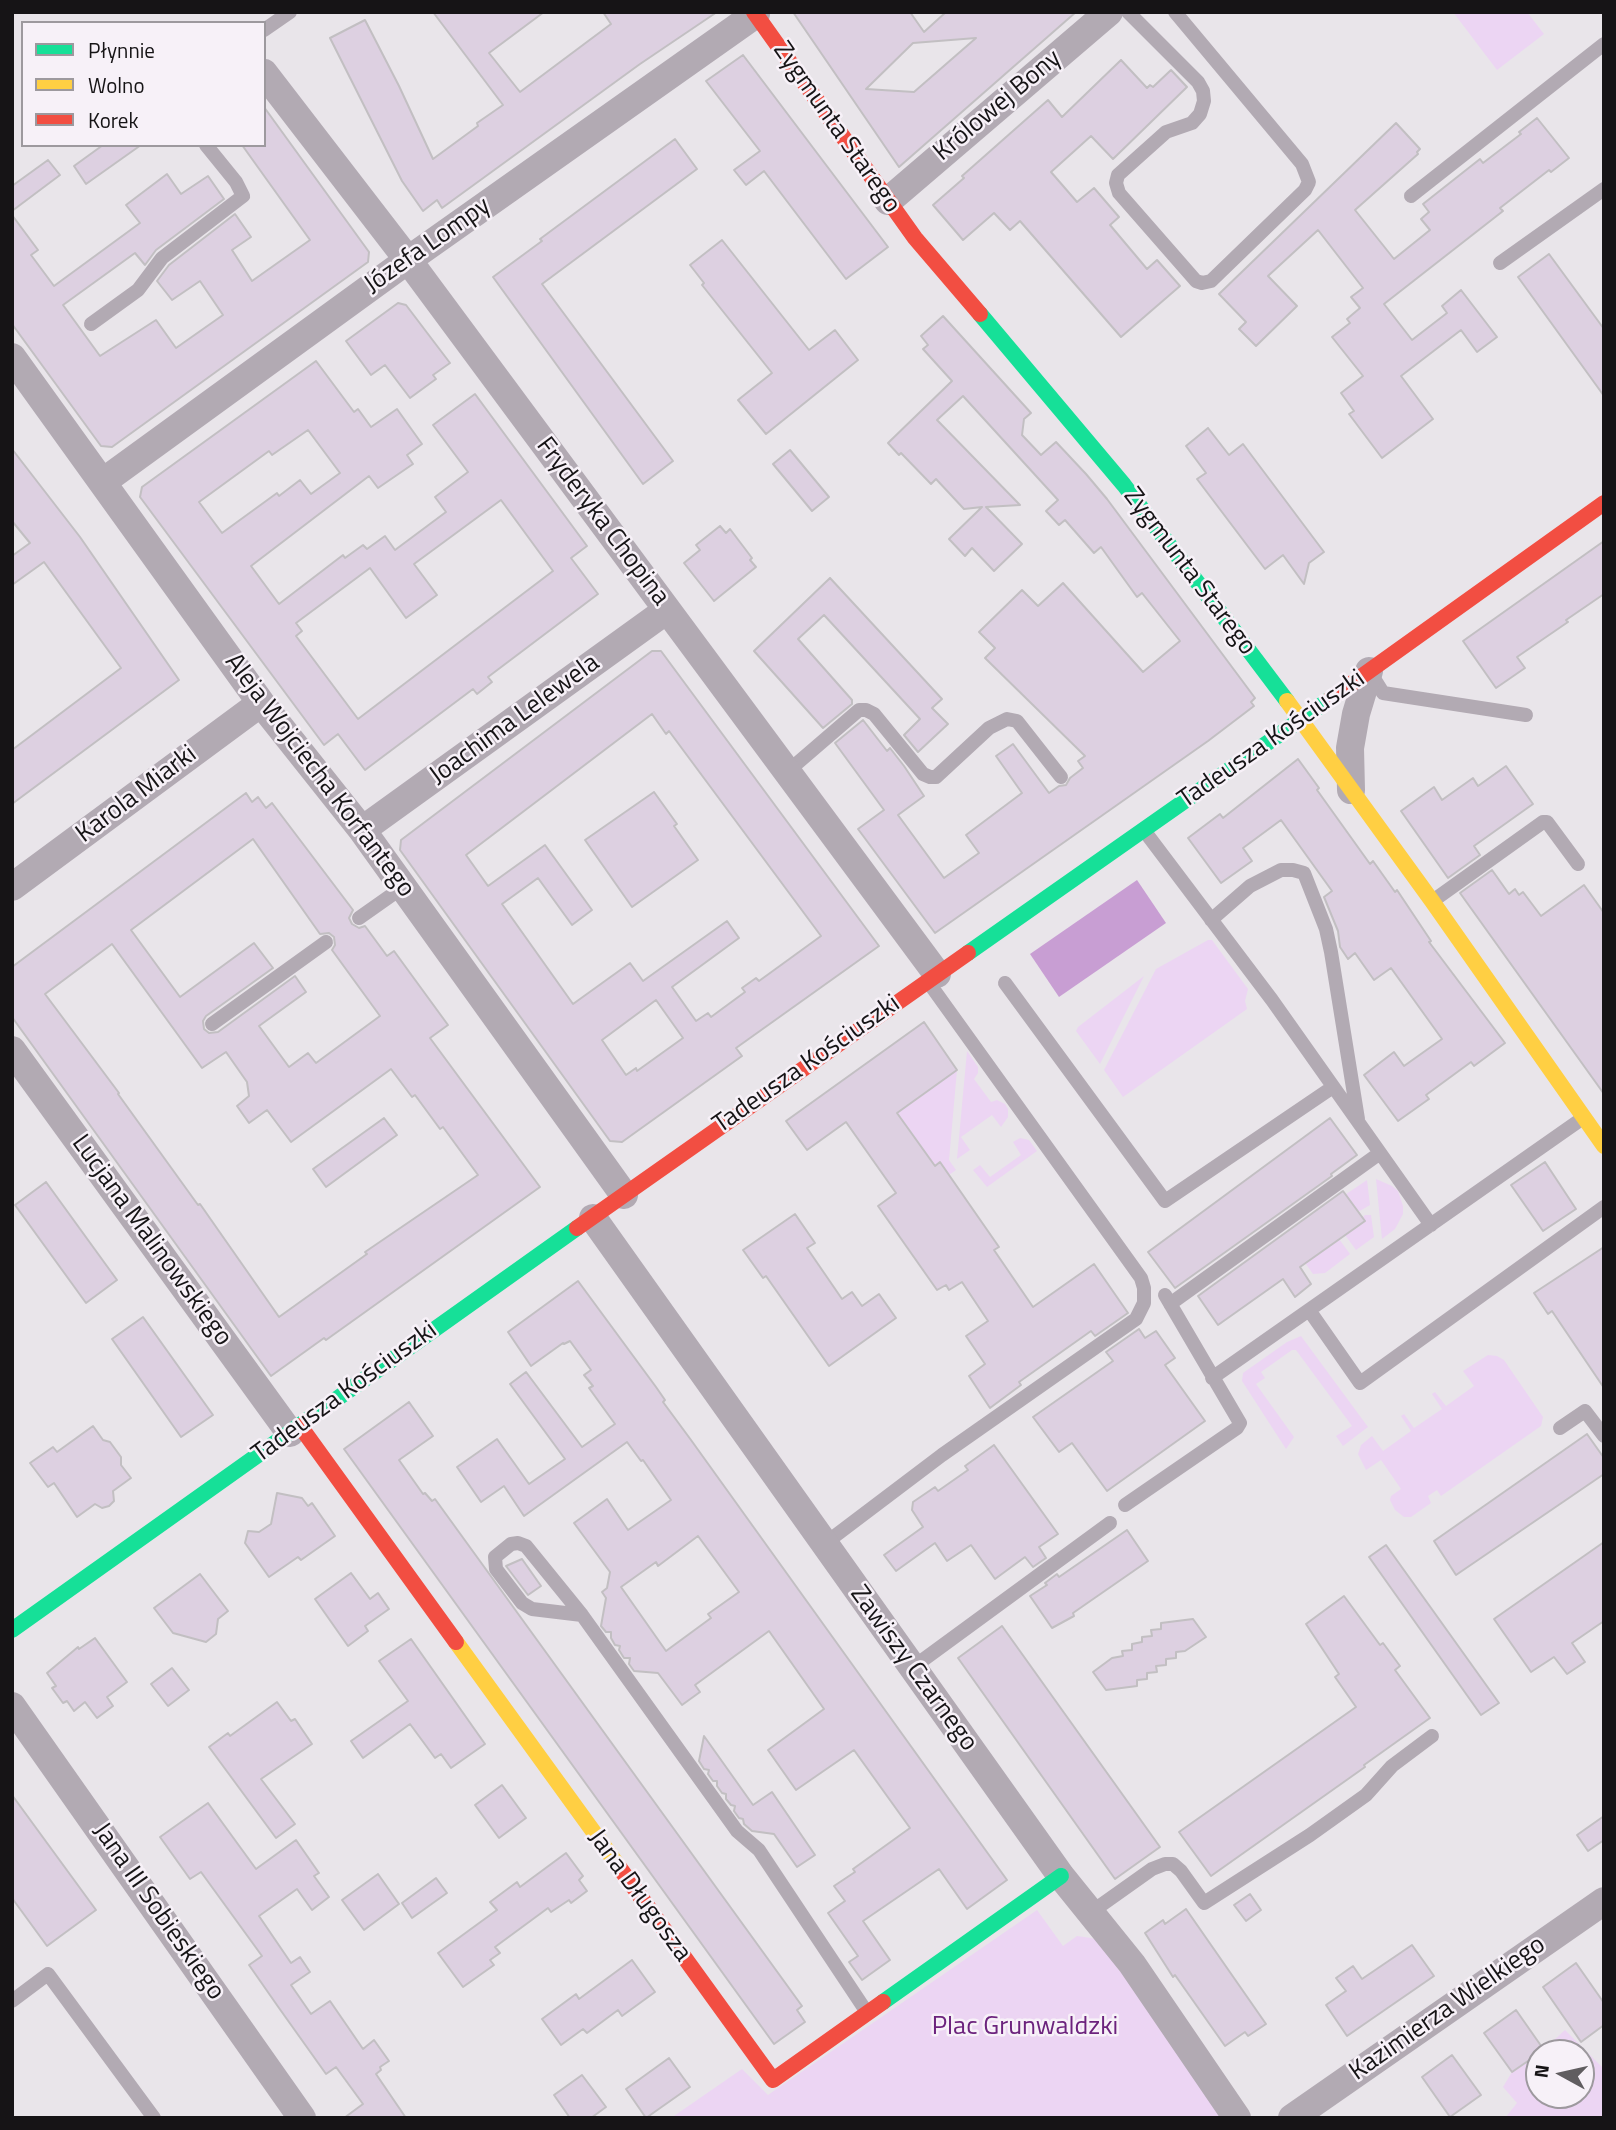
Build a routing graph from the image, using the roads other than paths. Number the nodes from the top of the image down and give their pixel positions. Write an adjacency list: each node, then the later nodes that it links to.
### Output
1 (290, 12): 6 (lane)
2 (1108, 12): 12 (street, Królowej Bony)
3 (1128, 12): 4 (lane)
4 (1175, 12)
5 (755, 13): 12 (street, Zygmunta Starego); 13 (street, Józefa Lompy)
6 (266, 29)
7 (1604, 44): 11 (lane)
8 (266, 76): 13 (street, Fryderyka Chopina)
9 (208, 147): 15 (lane)
10 (1604, 189): 14 (lane)
11 (1411, 196)
12 (888, 201): 23 (street, Zygmunta Starego)
13 (408, 260): 17 (street, Józefa Lompy); 19 (street, Fryderyka Chopina)
14 (1500, 263)
15 (91, 324)
16 (12, 357): 17 (street, Aleja Wojciecha Korfantego)
17 (104, 481): 21 (street, Aleja Wojciecha Korfantego)
18 (1604, 503): 20 (street, Tadeusza Kościuszki)
19 (667, 610): 24 (street, Fryderyka Chopina); 27 (street, Joachima Lelewela)
20 (1369, 671): 22 (lane); 23 (street, Tadeusza Kościuszki); 26 (street)
21 (261, 703): 27 (street, Aleja Wojciecha Korfantego); 30 (street, Karola Miarki)
22 (1526, 715)
23 (1301, 720): 26 (street, Zygmunta Starego); 28 (street, Tadeusza Kościuszki)
24 (787, 772): 25 (lane); 36 (street, Fryderyka Chopina)
25 (1061, 777)
26 (1351, 790): 32 (street, Zygmunta Starego)
27 (362, 830): 31 (street, Aleja Wojciecha Korfantego)
28 (1144, 830): 34 (lane); 36 (street, Tadeusza Kościuszki)
29 (1578, 864): 32 (lane)
30 (12, 887)
31 (403, 887): 33 (lane); 45 (street, Aleja Wojciecha Korfantego)
32 (1432, 901): 41 (street, Zygmunta Starego)
33 (359, 918)
34 (1211, 920): 40 (lane); 42 (lane)
35 (326, 942): 38 (lane)
36 (932, 977): 45 (street, Tadeusza Kościuszki); 56 (lane)
37 (1005, 983): 40 (lane)
38 (212, 1024)
39 (12, 1050): 52 (street, Lucjana Malinowskiego)
40 (1333, 1087): 42 (lane)
41 (1584, 1117): 43 (street, Zygmunta Starego); 48 (lane)
42 (1359, 1122): 44 (lane)
43 (1604, 1146)
44 (1380, 1153): 48 (lane); 50 (lane)
45 (624, 1195): 47 (street, Tadeusza Kościuszki)
46 (1604, 1207): 49 (lane)
47 (593, 1218): 52 (street, Tadeusza Kościuszki); 56 (street, Zawiszy Czarnego)
48 (1431, 1225): 49 (lane)
49 (1309, 1310): 50 (lane)
50 (1212, 1378): 54 (lane)
51 (1560, 1428): 53 (lane)
52 (295, 1429): 58 (street, Tadeusza Kościuszki); 66 (street, Jana Długosza)
53 (1604, 1436)
54 (1125, 1505)
55 (1110, 1523): 59 (lane)
56 (823, 1545): 59 (street, Zawiszy Czarnego)
57 (582, 1615): 57 (lane); 66 (lane)
58 (12, 1630)
59 (912, 1668): 62 (street, Zawiszy Czarnego)
60 (12, 1706): 68 (street, Jana III Sobieskiego)
61 (1432, 1736): 64 (lane)
62 (1061, 1876): 64 (street, Zawiszy Czarnego); 66 (street, Jana Długosza)
63 (1604, 1900): 70 (street, Kazimierza Wielkiego)
64 (1090, 1913): 69 (street, Zawiszy Czarnego)
65 (12, 2001): 67 (lane)
66 (867, 2013)
67 (154, 2118)
68 (302, 2118)
69 (1237, 2118)
70 (1292, 2118)

